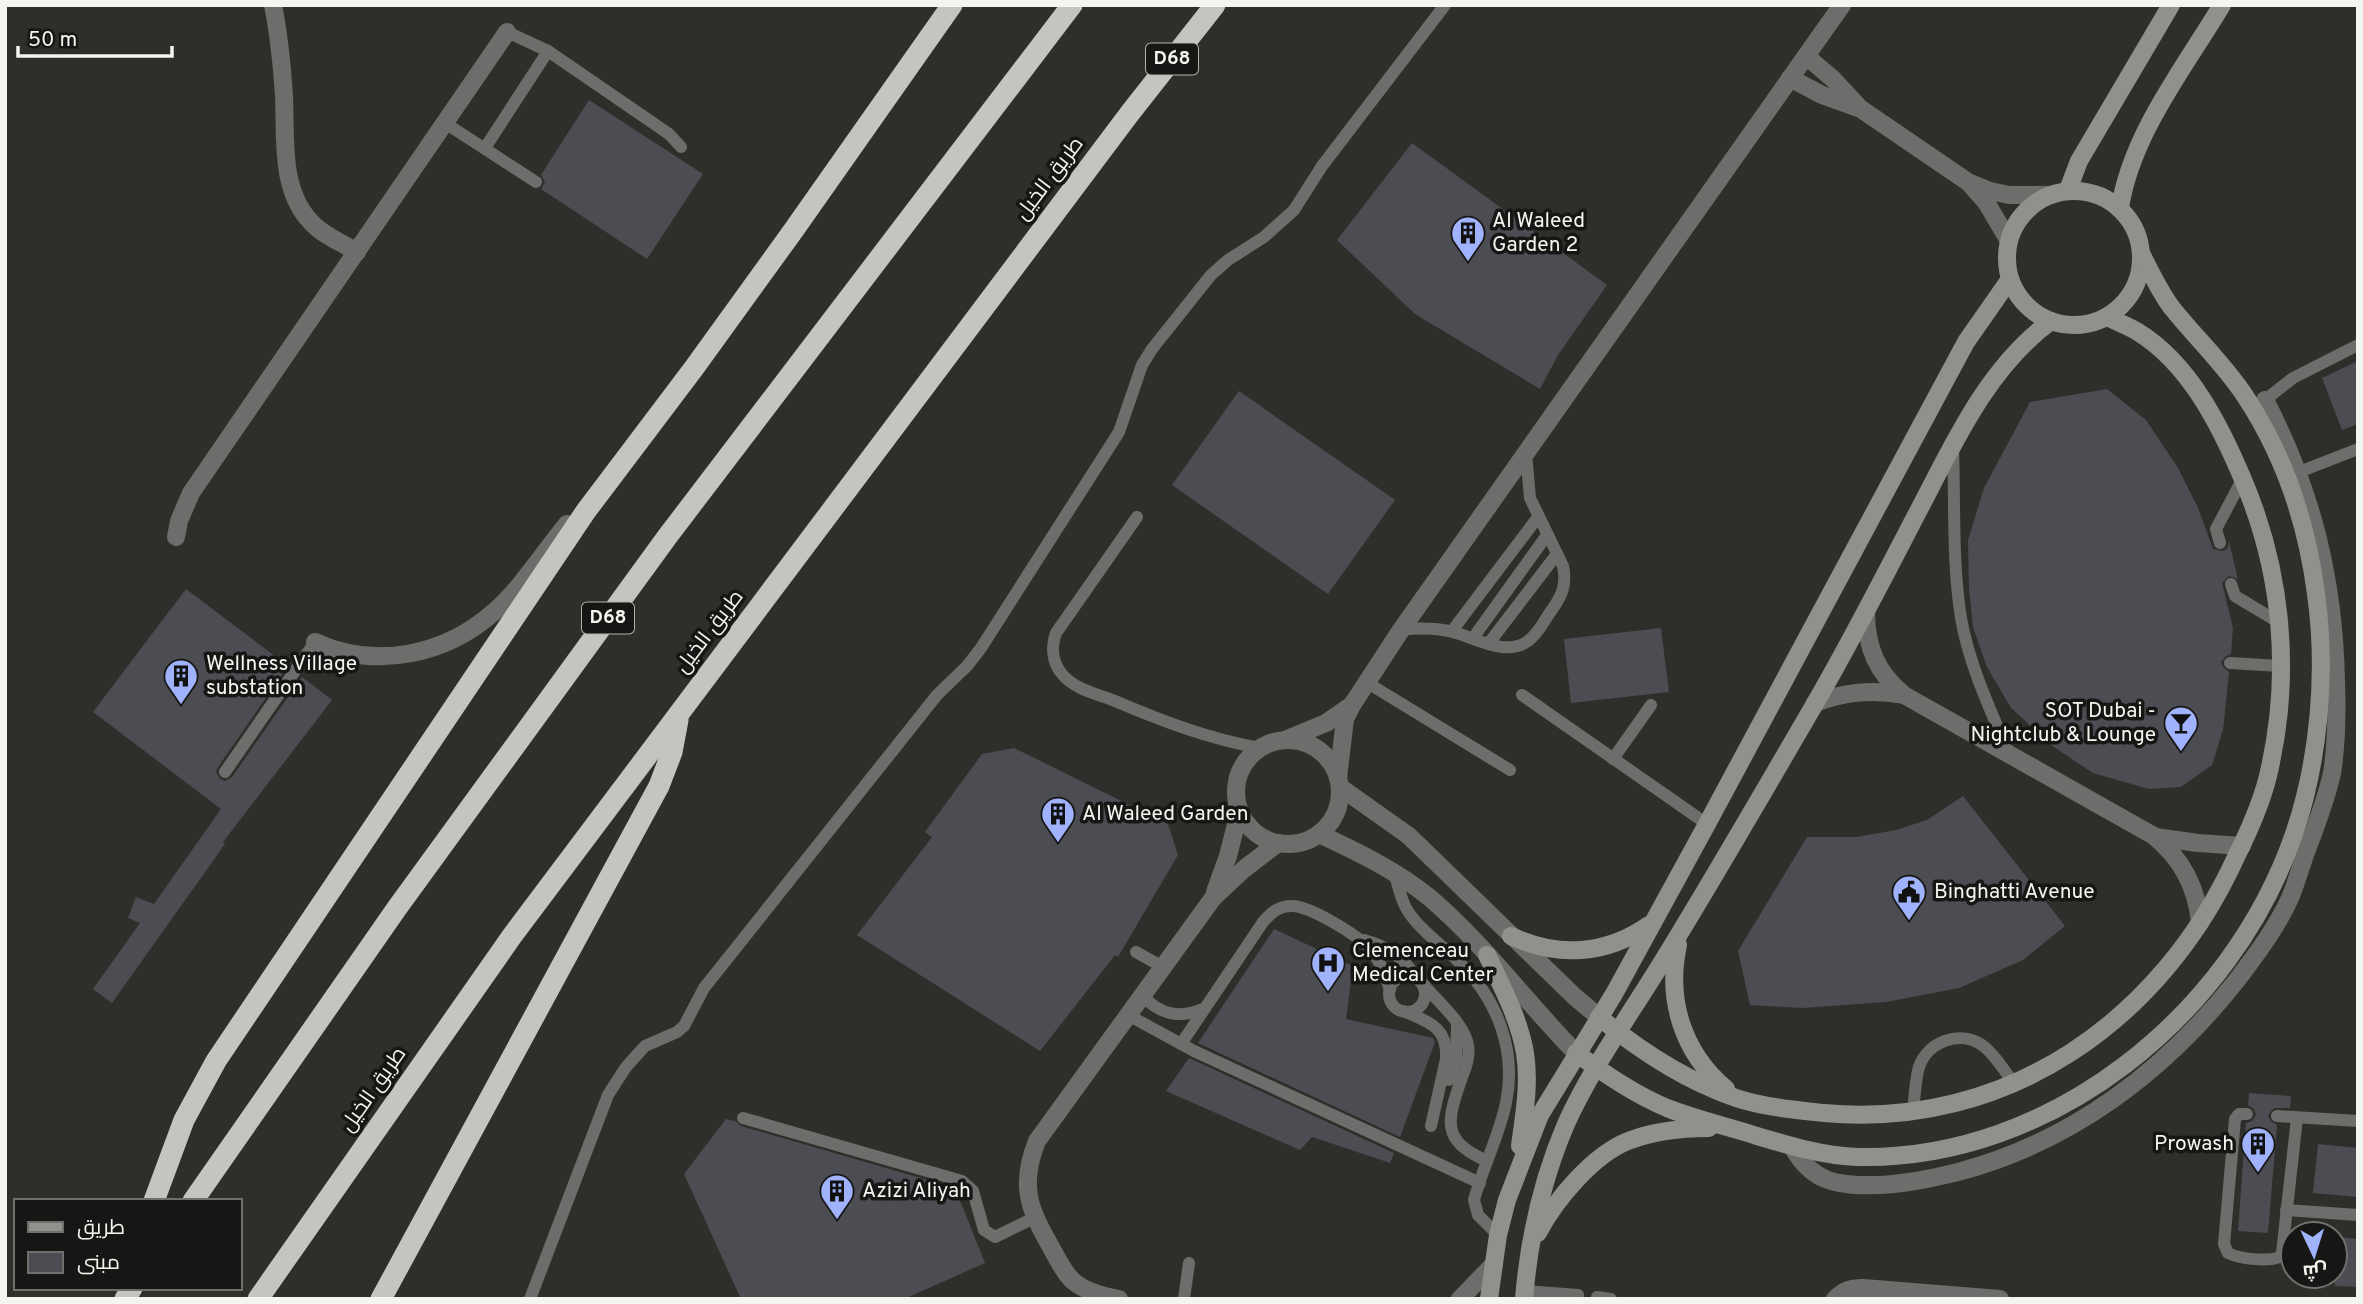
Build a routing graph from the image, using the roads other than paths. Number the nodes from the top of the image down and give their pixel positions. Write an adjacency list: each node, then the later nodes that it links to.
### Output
1 (273, 5): 25 (street)
2 (952, 5): 37 (highway)
3 (1055, 5): 11 (highway)
4 (1072, 5): 11 (highway, D68)
5 (1214, 5): 60 (highway, طريق الخيل / D68)
6 (1445, 5): 122 (lane)
7 (1842, 5): 13 (street)
8 (2171, 5): 21 (street)
9 (2222, 5): 23 (street)
10 (508, 32): 12 (lane); 16 (street)
11 (1039, 46): 110 (highway, D68)
12 (548, 51): 17 (lane); 18 (lane)
13 (1806, 56): 14 (street); 15 (street)
14 (1790, 78): 15 (street); 34 (street)
15 (1861, 109): 20 (street)
16 (445, 123): 18 (lane); 25 (street)
17 (681, 147)
18 (485, 148): 19 (lane)
19 (536, 182)
20 (1968, 182): 22 (street); 24 (street)
21 (2068, 190): 22 (street); 23 (street)
22 (2048, 195): 24 (street)
23 (2120, 208): 26 (street)
24 (2009, 241): 27 (street)
25 (357, 252): 41 (street)
26 (2142, 256): 28 (street); 105 (street)
27 (2010, 279): 29 (street); 69 (street)
28 (2107, 317): 29 (street); 36 (street)
29 (2051, 321): 32 (street)
30 (2358, 345): 31 (lane)
31 (2264, 400): 35 (street)
32 (1954, 446): 45 (street); 63 (lane)
33 (2358, 449): 35 (lane)
34 (1526, 453): 39 (lane); 47 (street)
35 (2299, 472): 105 (street)
36 (2243, 478): 42 (lane); 46 (street)
37 (586, 511): 50 (street); 109 (highway)
38 (1138, 517): 62 (lane)
39 (1538, 517): 40 (lane); 48 (lane)
40 (1547, 536): 43 (lane); 49 (lane)
41 (176, 537)
42 (2220, 543)
43 (1557, 554): 51 (lane); 51 (lane)
44 (2231, 584): 46 (lane)
45 (1866, 612): 56 (street); 57 (street)
46 (2280, 623): 53 (street)
47 (1401, 630): 48 (lane); 54 (street)
48 (1452, 631): 49 (lane)
49 (1473, 638): 51 (lane)
50 (315, 642): 66 (lane)
51 (1489, 643)
52 (2230, 663): 53 (lane)
53 (2280, 666): 73 (street)
54 (1366, 682): 58 (street); 65 (lane)
55 (1522, 695): 64 (lane)
56 (1904, 695): 57 (street); 63 (street)
57 (1815, 703): 78 (street)
58 (1352, 705): 61 (street); 67 (street)
59 (1651, 705): 64 (lane)
60 (679, 715): 120 (highway, طريق الخيل / D68); 121 (highway)
61 (1284, 740): 62 (street); 67 (street)
62 (1260, 748): 68 (street)
63 (2010, 755): 71 (street)
64 (1613, 759): 69 (lane)
65 (1510, 770)
66 (225, 772)
67 (1339, 783): 70 (street); 79 (street)
68 (1239, 813): 72 (street); 75 (street)
69 (1707, 824): 76 (street)
70 (1319, 834): 72 (street); 74 (street)
71 (2154, 836): 73 (street); 77 (street)
72 (1278, 844): 75 (street)
73 (2242, 846): 77 (street)
74 (1394, 873): 82 (street); 106 (lane)
75 (1213, 898): 83 (street)
76 (1652, 923): 79 (street); 90 (street)
77 (2200, 923): 96 (street)
78 (1684, 926): 92 (street); 97 (street)
79 (1511, 936): 90 (street)
80 (1359, 939): 84 (lane); 85 (lane); 87 (lane)
81 (1136, 952): 83 (lane)
82 (1487, 955): 94 (street); 107 (street)
83 (1163, 967): 86 (street)
84 (1420, 982): 85 (lane); 88 (lane); 91 (lane)
85 (1390, 990): 88 (lane)
86 (1143, 996): 87 (lane); 89 (street)
87 (1205, 1008): 93 (lane)
88 (1404, 1011): 91 (lane)
89 (1128, 1015): 93 (lane); 113 (street)
90 (1599, 1017): 92 (street); 94 (street)
91 (1457, 1024): 106 (lane)
92 (1619, 1034): 95 (street); 97 (street)
93 (1181, 1044): 108 (lane)
94 (1576, 1053): 95 (street); 107 (street)
95 (1597, 1068): 104 (street); 115 (street)
96 (2014, 1083): 98 (street); 98 (lane)
97 (1737, 1098): 98 (street)
98 (1913, 1111)
99 (2247, 1114): 111 (lane)
100 (2277, 1116): 102 (lane)
101 (743, 1118): 113 (lane)
102 (2297, 1118): 103 (lane); 111 (lane)
103 (2358, 1121)
104 (1735, 1129): 105 (street); 115 (street)
105 (1792, 1146)
106 (1487, 1161): 108 (lane)
107 (1517, 1171): 114 (street)
108 (1480, 1183): 114 (lane)
109 (155, 1199)
110 (194, 1199)
111 (2286, 1210): 112 (lane)
112 (2358, 1215)
113 (1034, 1218): 123 (street)
114 (1498, 1235): 117 (street)
115 (1528, 1252): 118 (street)
116 (1189, 1263): 124 (lane)
117 (1494, 1264): 125 (street); 126 (street)
118 (1525, 1295): 119 (lane)
119 (1578, 1295)
120 (258, 1299)
121 (381, 1299)
122 (530, 1299)
123 (1119, 1299)
124 (1184, 1299)
125 (1460, 1299)
126 (1489, 1299)
127 (1835, 1299): 128 (street)
128 (2000, 1299)

